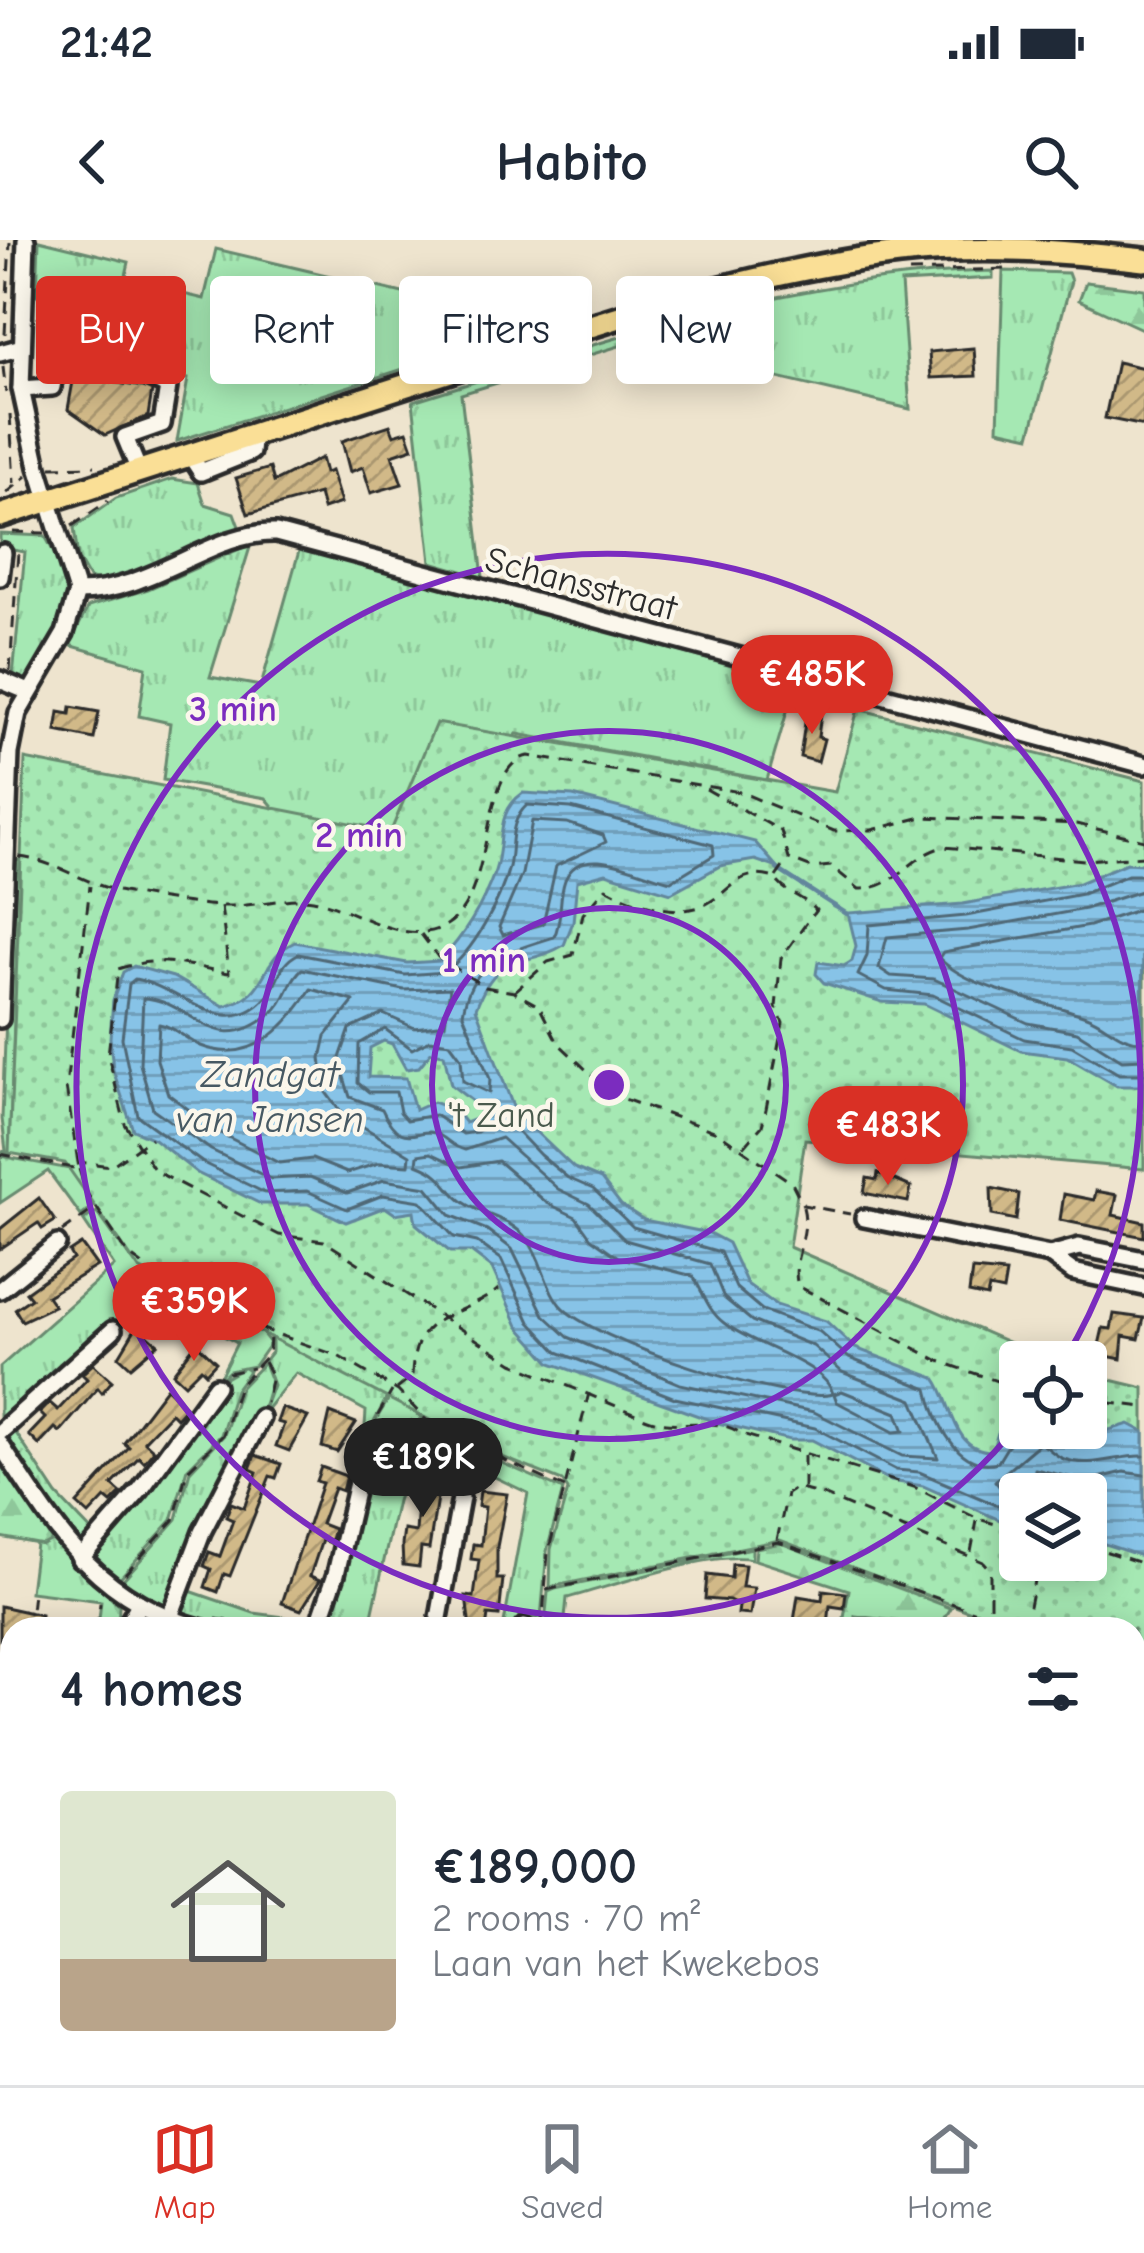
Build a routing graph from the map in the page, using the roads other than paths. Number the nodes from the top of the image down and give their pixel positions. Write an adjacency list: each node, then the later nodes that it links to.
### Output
1 (26, 240): 3 (street)
2 (1144, 260): 8 (main road)
3 (22, 347): 4 (street); 7 (street)
4 (0, 353)
5 (52, 384): 7 (street)
6 (163, 384): 8 (street)
7 (21, 388): 9 (street)
8 (136, 465): 9 (main road)
9 (51, 500): 10 (main road); 13 (street)
10 (1, 523)
11 (3, 551): 12 (street)
12 (0, 577)
13 (77, 592): 15 (street); 16 (street, Schansstraat)
14 (0, 680): 15 (street)
15 (31, 690): 17 (street)
16 (1144, 765)
17 (2, 885): 18 (street)
18 (0, 1019)
19 (863, 1218): 21 (street)
20 (57, 1244): 24 (street)
21 (1050, 1255): 22 (street); 23 (street)
22 (1144, 1260)
23 (1144, 1287)
24 (0, 1290)
25 (112, 1330): 28 (street)
26 (216, 1386): 32 (street)
27 (261, 1418): 36 (street)
28 (0, 1432)
29 (0, 1444): 32 (street)
30 (365, 1448): 37 (street)
31 (461, 1498): 38 (street)
32 (80, 1559): 33 (street)
33 (138, 1606): 34 (street); 35 (street)
34 (132, 1617)
35 (164, 1617)
36 (170, 1617)
37 (321, 1617)
38 (438, 1617)

